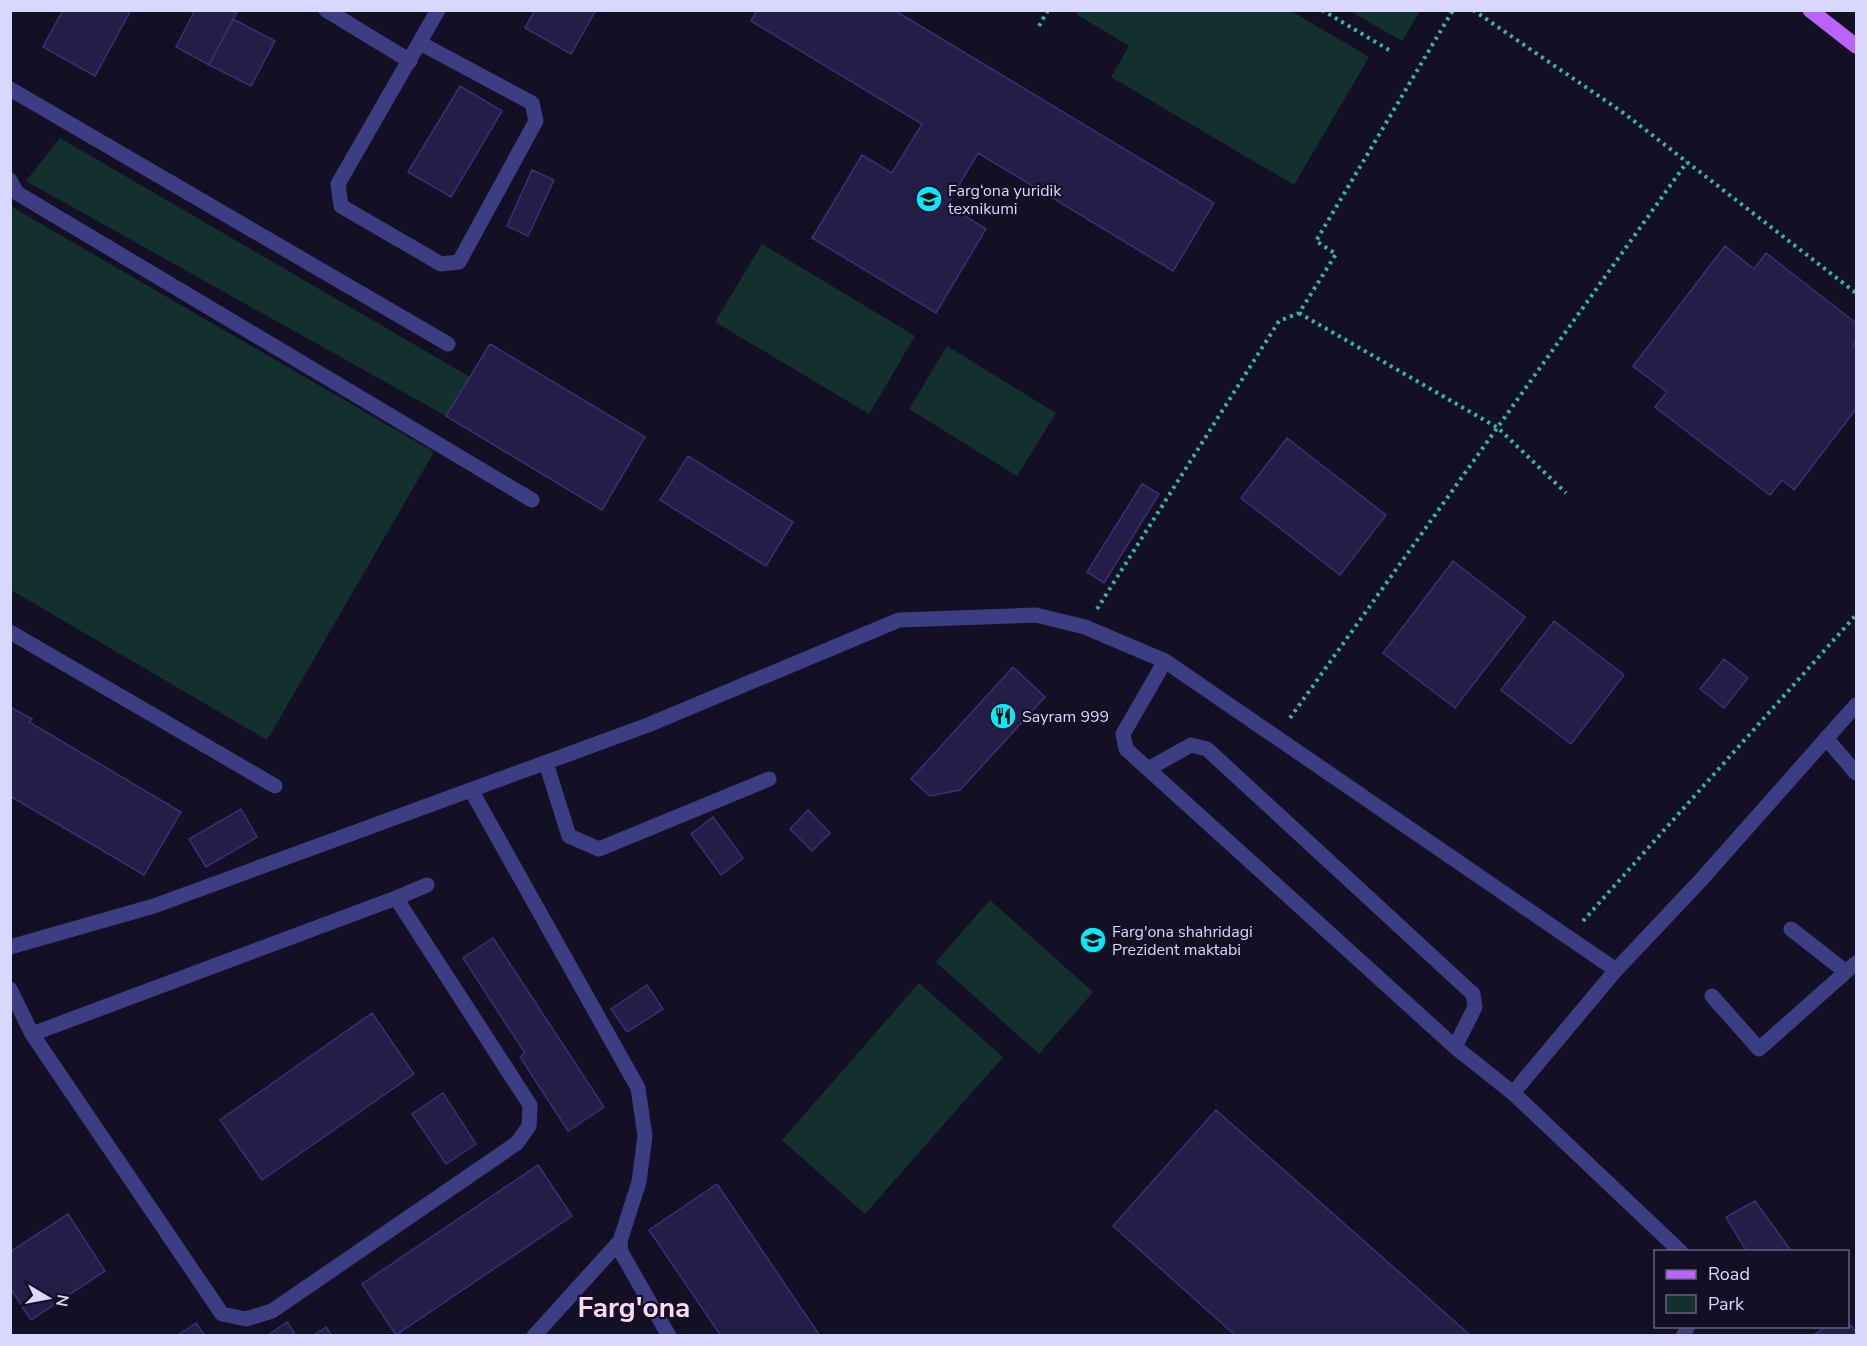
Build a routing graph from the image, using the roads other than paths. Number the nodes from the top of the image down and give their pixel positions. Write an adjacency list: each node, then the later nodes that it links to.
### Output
1 (326, 10): 6 (street)
2 (438, 10): 4 (street)
3 (1810, 10): 5 (main road)
4 (420, 43): 6 (street); 6 (street)
5 (1857, 46)
6 (410, 61)
7 (10, 89): 9 (street)
8 (10, 180): 10 (street)
9 (448, 344)
10 (532, 500)
11 (10, 632): 19 (street)
12 (1165, 661): 15 (street); 16 (street); 26 (street)
13 (1857, 705): 14 (street)
14 (1826, 738): 17 (street); 26 (street)
15 (546, 763): 18 (street); 20 (street)
16 (1148, 769): 30 (street); 30 (street)
17 (1857, 773)
18 (769, 779)
19 (275, 786)
20 (471, 790): 24 (street); 32 (street)
21 (427, 885): 22 (street)
22 (396, 898): 29 (street); 29 (street)
23 (1791, 929): 25 (street)
24 (10, 947)
25 (1851, 967): 28 (street)
26 (1616, 970): 31 (street)
27 (10, 989): 29 (street)
28 (1712, 996)
29 (32, 1034)
30 (1455, 1047): 31 (street)
31 (1513, 1093): 33 (street)
32 (620, 1241): 34 (street); 35 (street)
33 (1680, 1250)
34 (534, 1335)
35 (669, 1335)

